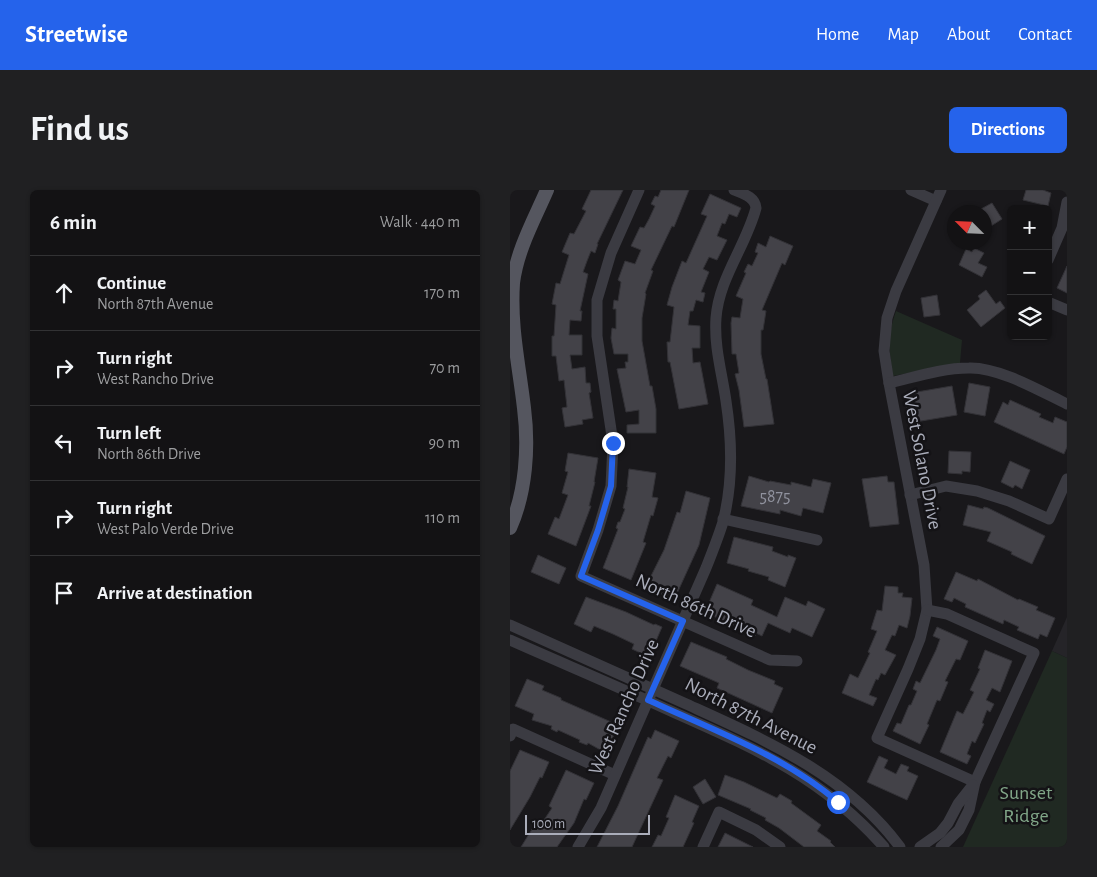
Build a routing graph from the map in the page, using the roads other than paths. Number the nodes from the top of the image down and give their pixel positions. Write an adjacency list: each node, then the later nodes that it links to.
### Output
1 (547, 190): 15 (main road)
2 (639, 190): 18 (street, North 86th Drive)
3 (734, 190): 14 (street, West Rancho Drive)
4 (911, 190): 5 (street)
5 (939, 195): 10 (street, West Solano Drive)
6 (1067, 202): 7 (street)
7 (1052, 251)
8 (1052, 304): 9 (street)
9 (1067, 310)
10 (888, 383): 11 (street); 13 (street, West Solano Drive)
11 (1067, 404)
12 (1067, 479): 13 (street)
13 (910, 495): 17 (street, West Solano Drive)
14 (723, 519): 16 (street); 18 (street, West Rancho Drive)
15 (510, 528)
16 (817, 540)
17 (927, 610): 26 (street, West Solano Drive); 26 (street)
18 (683, 621): 21 (street, North 86th Drive); 22 (street, West Rancho Drive)
19 (510, 626): 22 (street, North 87th Avenue)
20 (510, 640): 23 (street, North 87th Avenue)
21 (797, 661)
22 (653, 689): 23 (street, West Rancho Drive); 33 (street, North 87th Avenue)
23 (648, 700): 25 (street, West Rancho Drive); 32 (street, North 87th Avenue)
24 (512, 732): 25 (street)
25 (614, 775): 29 (street, West Rancho Drive)
26 (975, 782): 27 (street); 28 (street)
27 (951, 817): 28 (street); 34 (street)
28 (962, 824): 35 (street)
29 (578, 847)
30 (703, 847): 31 (street)
31 (780, 847)
32 (884, 847)
33 (900, 847)
34 (920, 847)
35 (940, 847)

